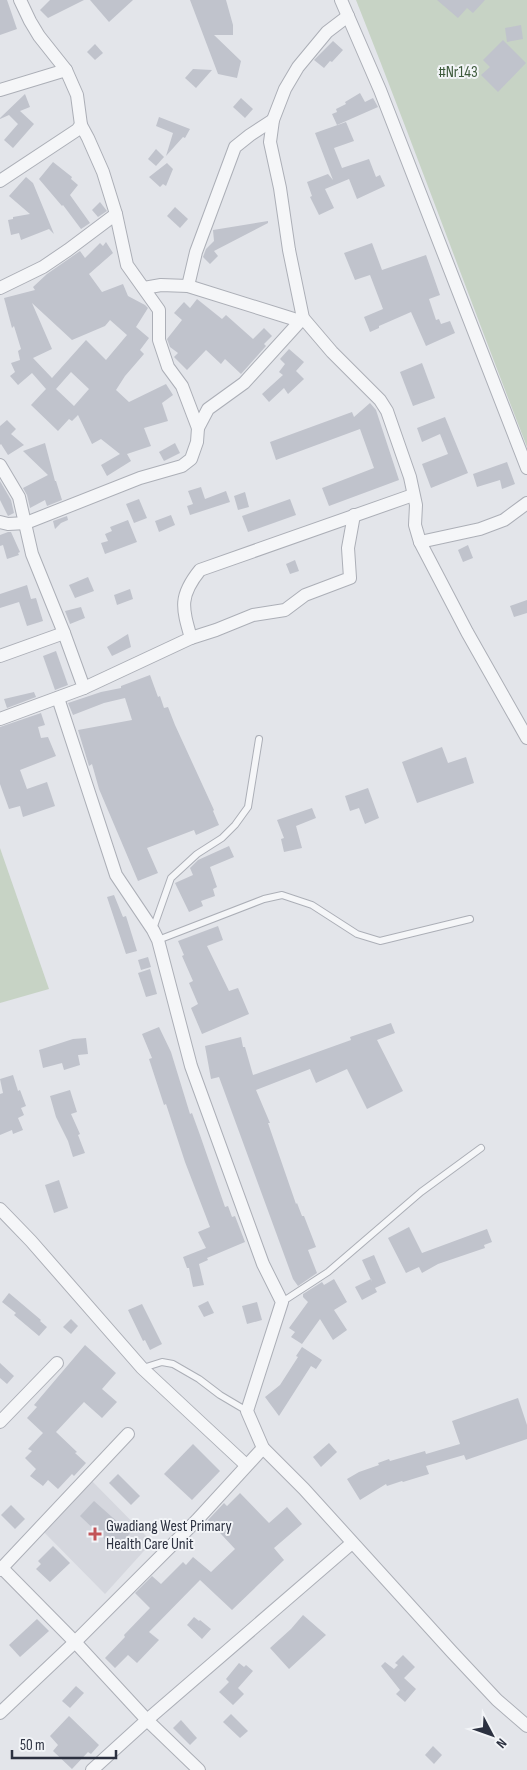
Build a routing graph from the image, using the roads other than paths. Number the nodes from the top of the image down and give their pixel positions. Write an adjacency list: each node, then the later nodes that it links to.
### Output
1 (20, 0): 4 (street)
2 (341, 0): 3 (street)
3 (348, 16): 6 (street); 16 (street)
4 (66, 70): 5 (street); 7 (street)
5 (0, 90)
6 (273, 120): 10 (street); 13 (street)
7 (81, 125): 8 (street); 9 (street)
8 (0, 181)
9 (116, 214): 11 (street); 12 (street)
10 (188, 286): 12 (street); 13 (street)
11 (0, 288)
12 (144, 288): 14 (street)
13 (302, 319): 14 (street); 17 (street)
14 (198, 428): 20 (street)
15 (0, 465): 20 (street)
16 (527, 468)
17 (413, 495): 19 (street); 22 (street)
18 (527, 503): 22 (street)
19 (354, 515): 24 (street); 24 (street)
20 (26, 523): 21 (street); 23 (street)
21 (3, 525)
22 (420, 542): 29 (street)
23 (64, 633): 25 (street); 26 (street)
24 (191, 638): 26 (street)
25 (0, 656)
26 (84, 688): 27 (street)
27 (58, 698): 28 (street); 32 (street)
28 (0, 719)
29 (527, 737)
30 (258, 739): 32 (lane)
31 (470, 919): 32 (lane)
32 (155, 935): 35 (street)
33 (481, 1148): 35 (lane)
34 (0, 1209): 37 (street)
35 (282, 1302): 38 (street)
36 (57, 1362): 39 (street)
37 (142, 1368): 38 (lane); 42 (street)
38 (247, 1411): 41 (street)
39 (0, 1422)
40 (128, 1434): 44 (street)
41 (263, 1448): 42 (street); 43 (street)
42 (246, 1465): 45 (street)
43 (352, 1543): 47 (street); 48 (street)
44 (1, 1569): 45 (street)
45 (75, 1642): 46 (street); 47 (street)
46 (0, 1713)
47 (147, 1720): 49 (street); 50 (street)
48 (527, 1726)
49 (92, 1770)
50 (200, 1770)

